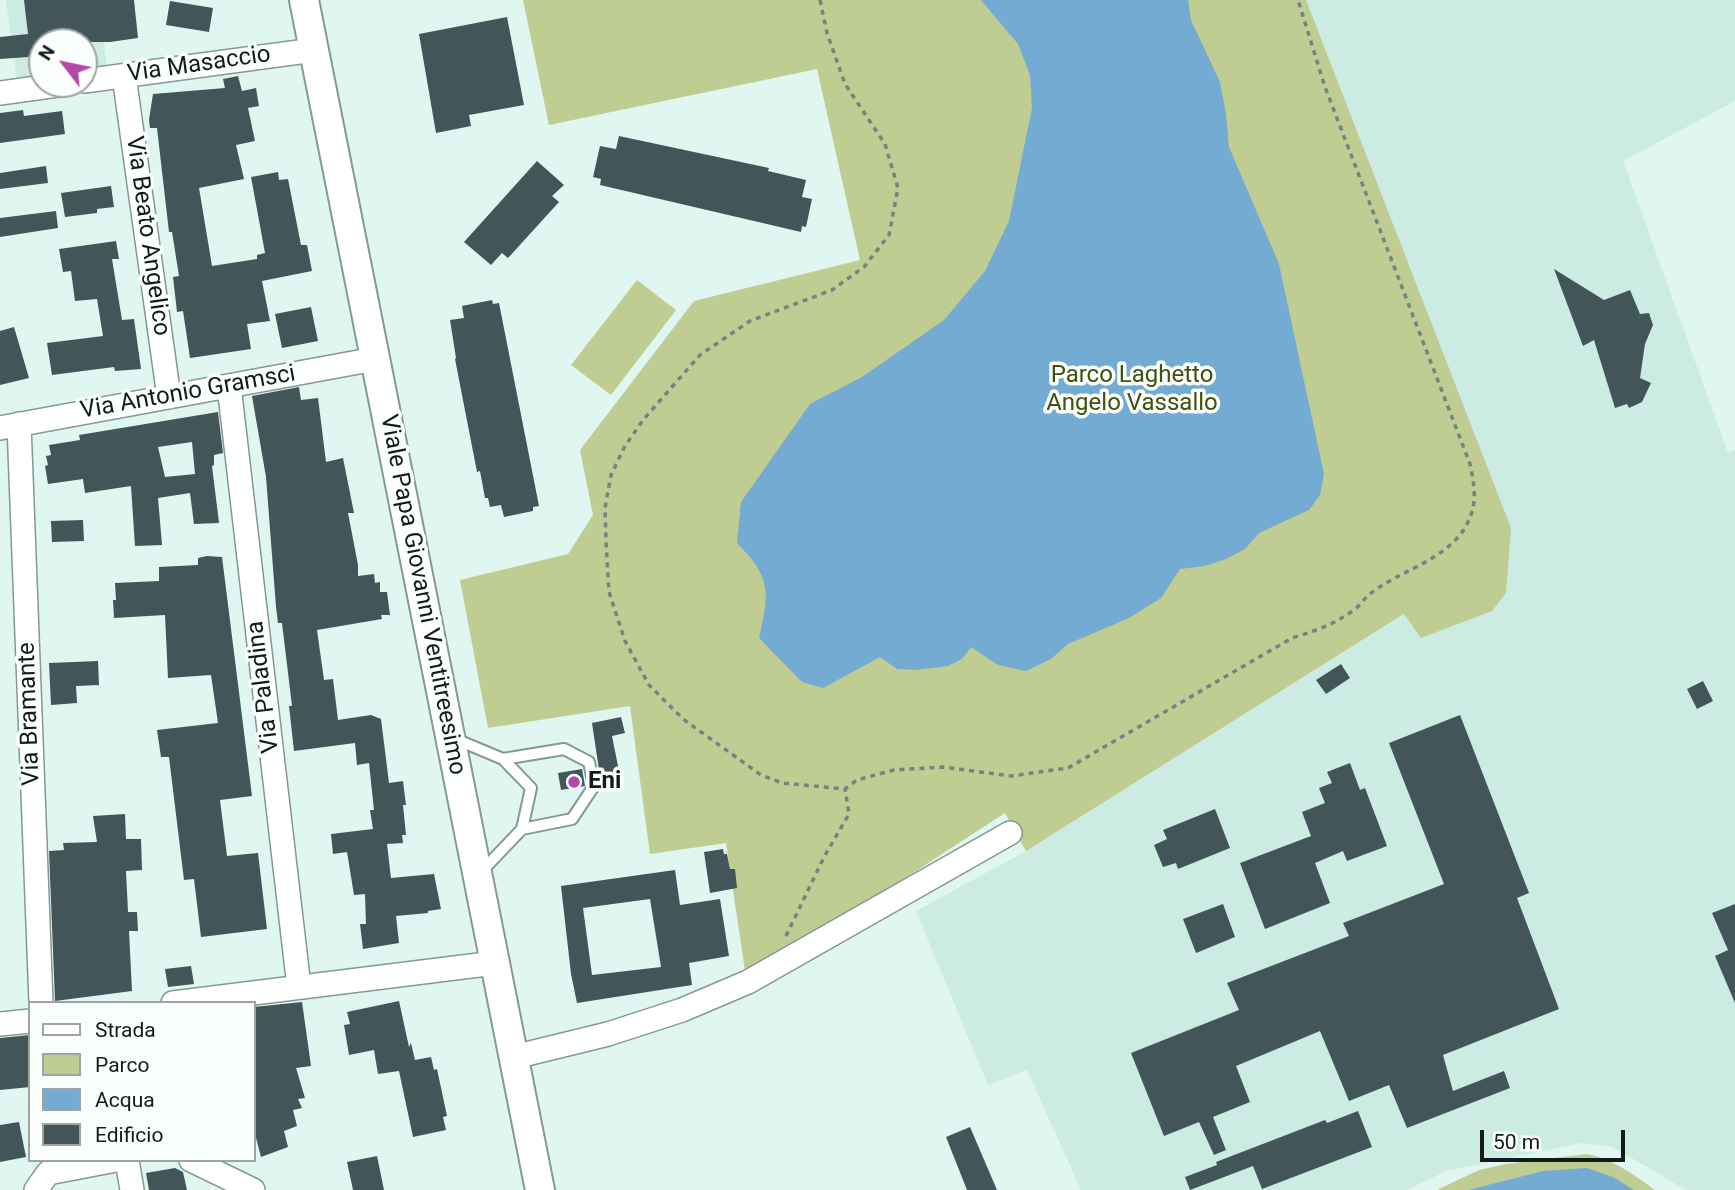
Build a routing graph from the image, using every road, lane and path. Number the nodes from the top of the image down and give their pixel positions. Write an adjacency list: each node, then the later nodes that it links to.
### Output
1 (304, 0): 4 (street, Viale Papa Giovanni Ventitreesimo)
2 (820, 0): 15 (path)
3 (1298, 0): 15 (path)
4 (314, 50): 5 (street, Via Masaccio); 9 (street, Viale Papa Giovanni Ventitreesimo)
5 (124, 76): 6 (street, Via Masaccio); 11 (street, Via Beato Angelico)
6 (98, 79)
7 (28, 89): 8 (street)
8 (0, 93)
9 (375, 359): 10 (street, Via Antonio Gramsci); 13 (street, Viale Papa Giovanni Ventitreesimo)
10 (229, 386): 11 (street, Via Antonio Gramsci); 21 (street, Via Paladina)
11 (169, 397): 12 (street, Via Antonio Gramsci)
12 (9, 426): 22 (street, Via Bramante)
13 (450, 737): 14 (lane); 18 (street, Viale Papa Giovanni Ventitreesimo)
14 (503, 759): 16 (lane); 16 (lane)
15 (845, 789): 19 (path)
16 (522, 829): 18 (lane)
17 (1010, 833): 19 (street)
18 (478, 876): 20 (street, Viale Papa Giovanni Ventitreesimo)
19 (786, 961): 26 (street)
20 (495, 963): 21 (street); 26 (street, Viale Papa Giovanni Ventitreesimo)
21 (299, 987): 23 (street)
22 (41, 1001)
23 (189, 1001)
24 (28, 1020): 25 (street)
25 (0, 1024)
26 (514, 1058): 34 (street, Viale Papa Giovanni Ventitreesimo)
27 (94, 1162): 30 (street)
28 (127, 1162): 32 (street)
29 (195, 1162): 33 (street)
30 (61, 1165): 31 (street)
31 (36, 1190)
32 (132, 1190)
33 (253, 1190)
34 (540, 1190)

